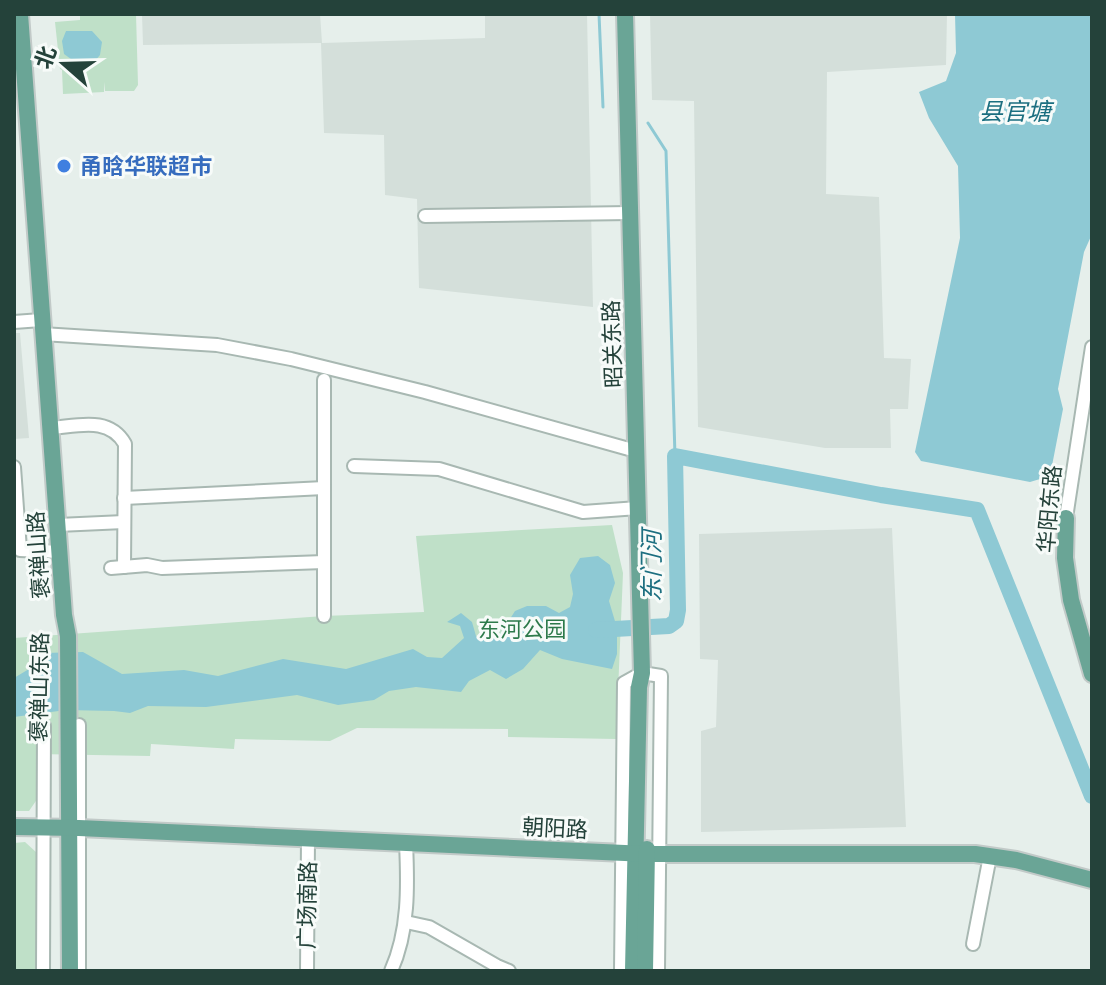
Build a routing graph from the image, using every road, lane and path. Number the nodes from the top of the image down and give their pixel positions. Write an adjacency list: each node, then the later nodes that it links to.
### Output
1 (20, 14): 3 (main road, 褒禅山路)
2 (625, 14): 4 (main road, 昭关东路)
3 (20, 98): 7 (main road, 褒禅山路)
4 (630, 213): 5 (street); 11 (main road, 昭关东路)
5 (425, 216)
6 (14, 322): 7 (street)
7 (41, 327): 10 (main road, 褒禅山路); 11 (street)
8 (1092, 347): 17 (street, 华阳东路)
9 (324, 380): 14 (street)
10 (51, 428): 15 (street); 19 (main road, 褒禅山路)
11 (636, 451): 16 (main road, 昭关东路)
12 (354, 466): 16 (street)
13 (14, 467): 20 (street)
14 (324, 488): 15 (street); 21 (street)
15 (124, 498): 18 (street)
16 (638, 508): 31 (main road, 昭关东路)
17 (1066, 518): 24 (main road, 华阳东路)
18 (124, 522): 19 (street); 21 (street)
19 (58, 525): 20 (main road, 褒禅山路)
20 (60, 552): 22 (main road, 褒禅山路)
21 (324, 562): 23 (street)
22 (64, 615): 25 (main road, 褒禅山东路)
23 (324, 616)
24 (1092, 674)
25 (70, 716): 28 (main road, 褒禅山东路); 28 (street)
26 (44, 726): 28 (street)
27 (14, 827): 28 (main road, 朝阳路)
28 (63, 827): 29 (main road, 朝阳路); 36 (street); 37 (main road, 褒禅山东路); 38 (main road, 褒禅山东路); 39 (street)
29 (308, 838): 30 (main road, 朝阳路); 40 (street, 广场南路)
30 (406, 843): 31 (main road, 朝阳路); 34 (street)
31 (641, 854): 32 (main road, 朝阳路); 43 (street); 44 (main road, 昭关东路); 45 (main road, 昭关东路); 46 (street)
32 (990, 856): 33 (main road, 朝阳路); 35 (street)
33 (1092, 880)
34 (406, 922): 41 (street); 42 (street)
35 (973, 944)
36 (43, 971)
37 (60, 971)
38 (70, 971)
39 (79, 971)
40 (307, 971)
41 (391, 971)
42 (509, 971)
43 (621, 971)
44 (633, 971)
45 (645, 971)
46 (658, 971)

